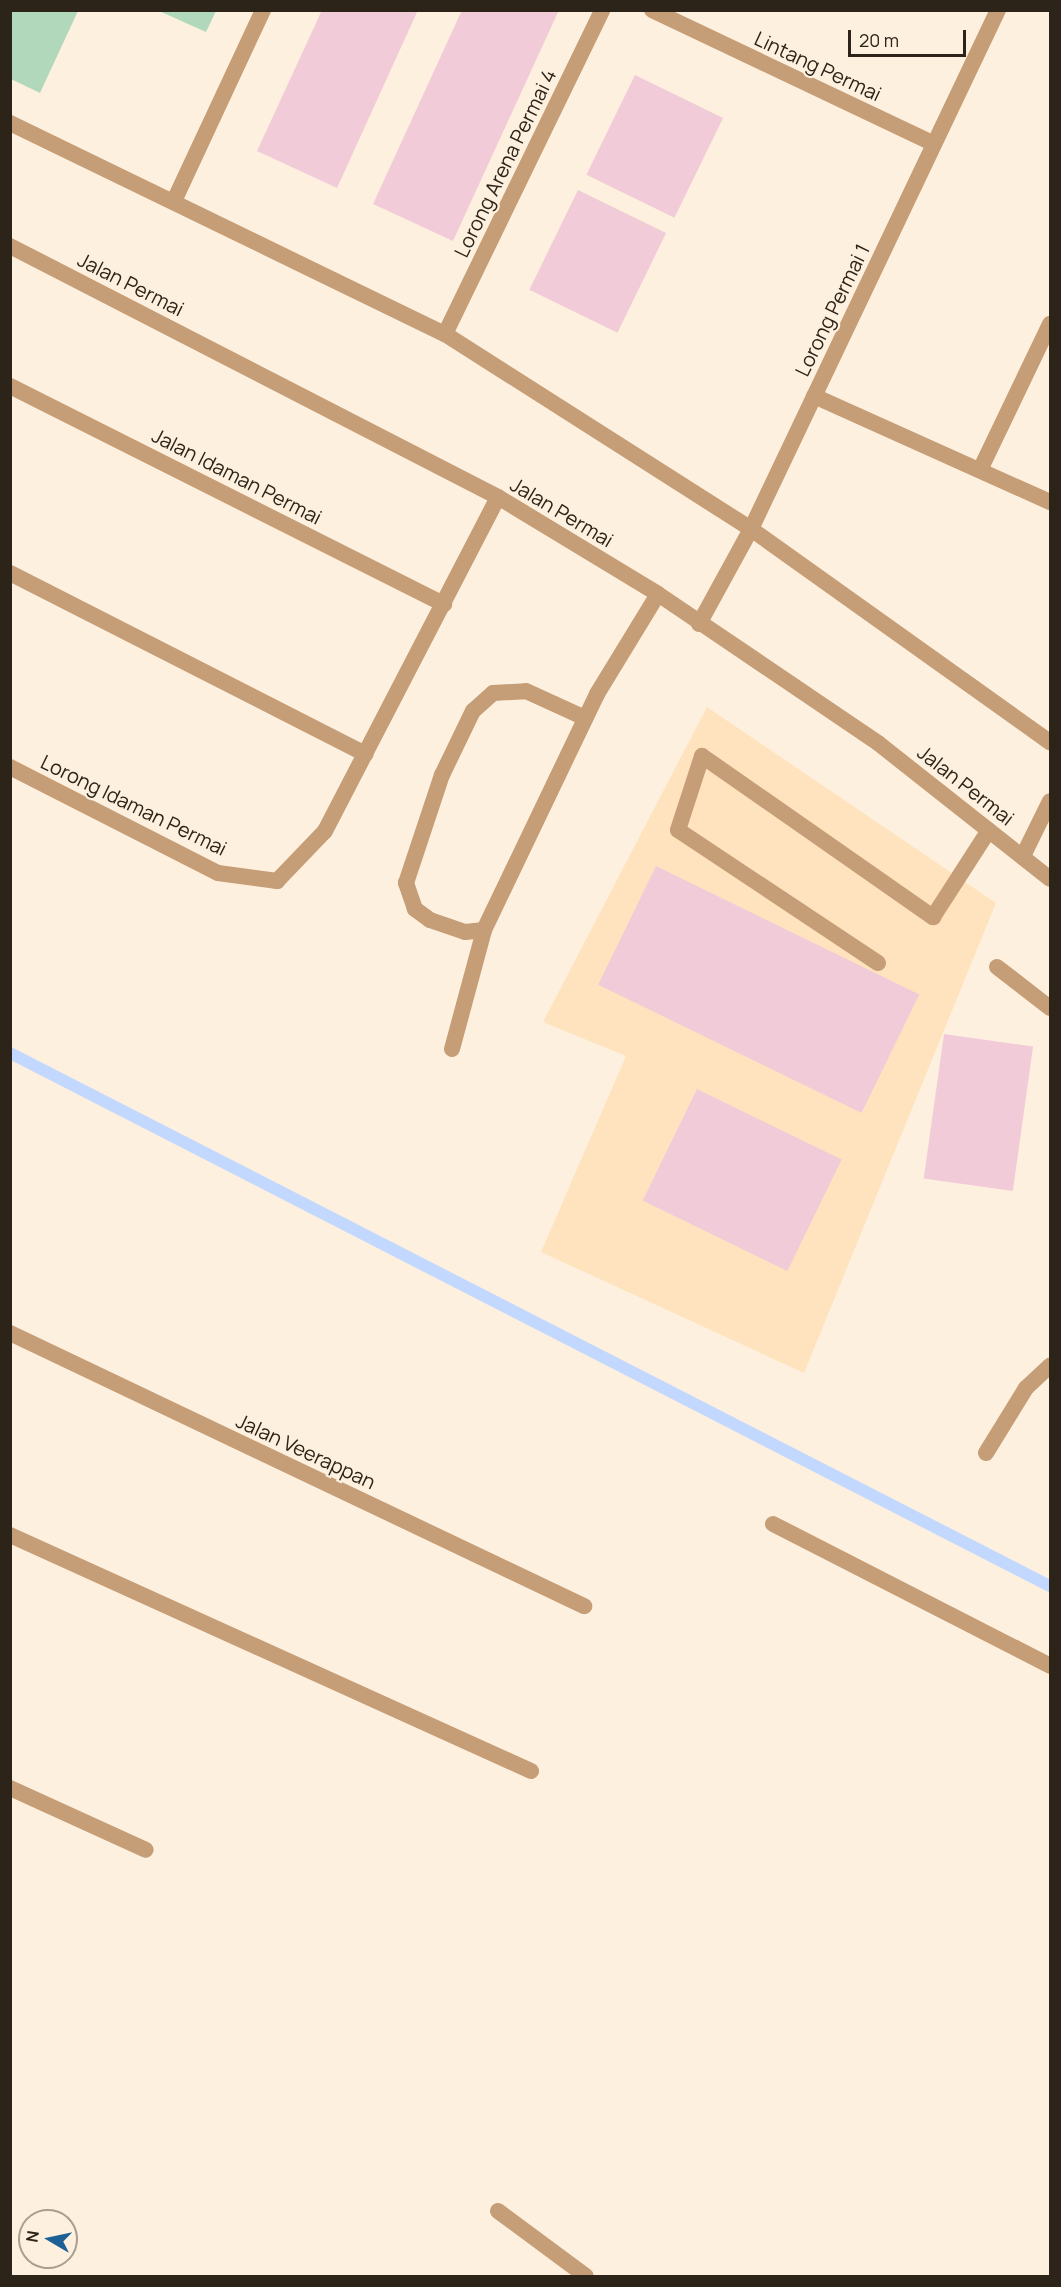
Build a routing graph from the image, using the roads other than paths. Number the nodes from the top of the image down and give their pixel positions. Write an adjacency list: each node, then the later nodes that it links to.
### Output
1 (262, 10): 7 (street)
2 (602, 10): 10 (street, Lorong Arena Permai 4)
3 (652, 10): 6 (street, Lintang Permai)
4 (998, 10): 6 (street, Lorong Permai 1)
5 (10, 123): 7 (street)
6 (934, 144): 12 (street, Lorong Permai 1)
7 (174, 201): 10 (street)
8 (10, 246): 14 (street, Jalan Permai)
9 (1050, 324): 13 (street)
10 (445, 334): 16 (street)
11 (10, 386): 19 (street, Jalan Idaman Permai)
12 (814, 396): 13 (street); 16 (street, Lorong Permai 1)
13 (980, 470): 15 (street)
14 (498, 497): 18 (street, Jalan Permai); 19 (street)
15 (1050, 502)
16 (751, 529): 20 (street, Lorong Permai 1); 22 (street)
17 (10, 573): 23 (street)
18 (658, 594): 20 (street, Jalan Permai); 21 (street)
19 (444, 604): 23 (street)
20 (699, 624): 26 (street, Jalan Permai)
21 (585, 718): 29 (street); 29 (street)
22 (1050, 742)
23 (366, 753): 24 (street, Lorong Idaman Permai)
24 (10, 767)
25 (1050, 801): 27 (street)
26 (989, 830): 27 (street, Jalan Permai); 30 (street)
27 (1023, 856): 28 (street, Jalan Permai)
28 (1050, 879)
29 (484, 930): 33 (street)
30 (878, 963)
31 (997, 967): 32 (street)
32 (1050, 1008)
33 (452, 1049)
34 (10, 1333): 39 (street, Jalan Veerappan)
35 (1050, 1366): 36 (street)
36 (986, 1453)
37 (773, 1524): 40 (street)
38 (10, 1534): 41 (street)
39 (584, 1606)
40 (1050, 1666)
41 (531, 1771)
42 (10, 1788): 43 (street)
43 (146, 1850)
44 (498, 2211): 45 (street)
45 (586, 2277)

